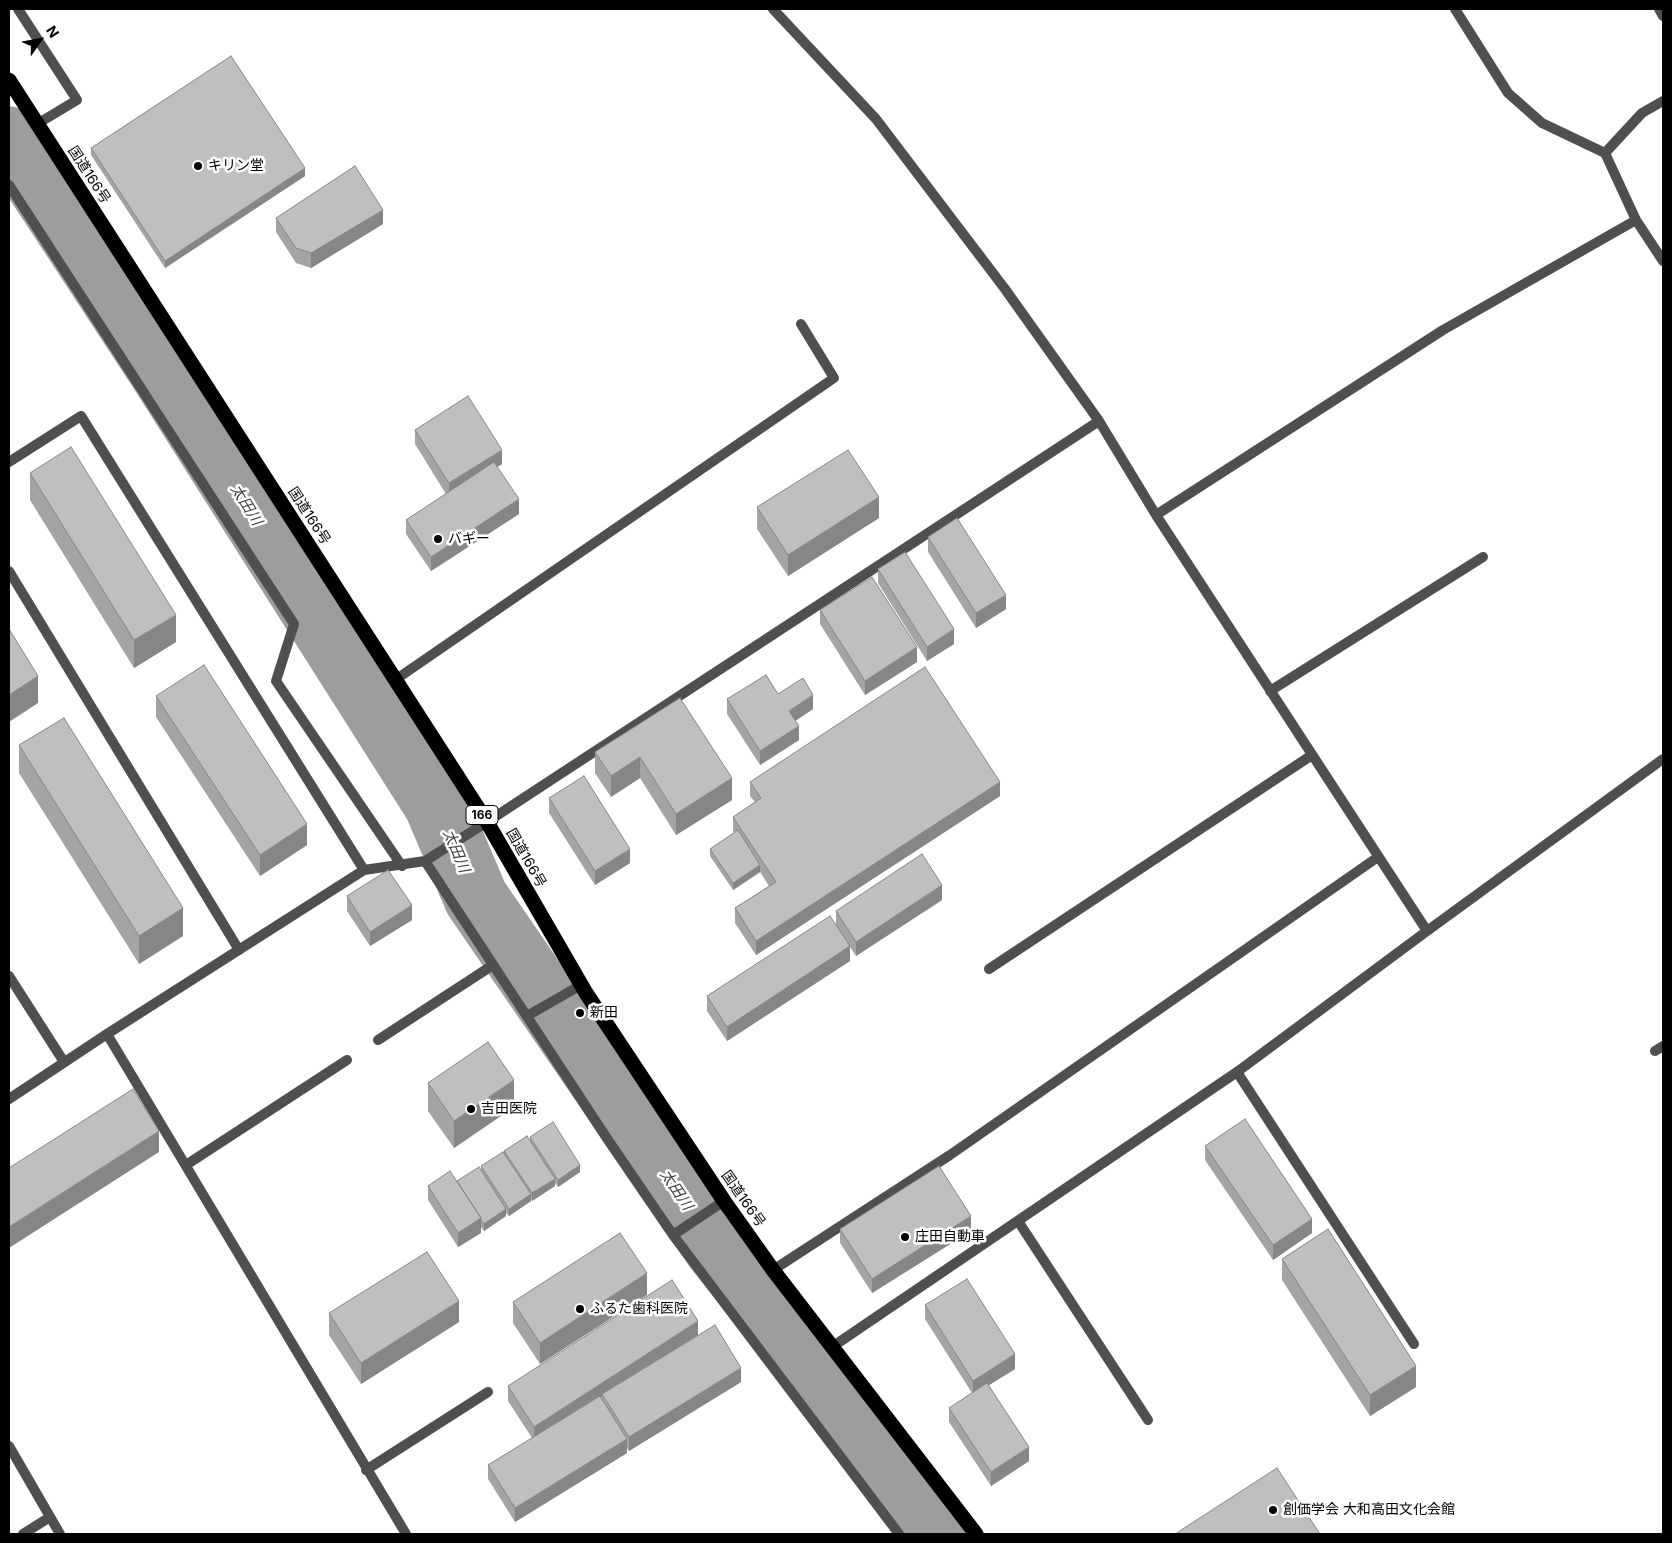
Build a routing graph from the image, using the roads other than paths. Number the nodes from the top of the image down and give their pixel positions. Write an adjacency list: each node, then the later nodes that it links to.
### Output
1 (18, 9): 8 (street)
2 (774, 9): 14 (street)
3 (1455, 9): 9 (street)
4 (1659, 9): 5 (street)
5 (1663, 16)
6 (9, 80): 8 (highway, 国道166号 / 166)
7 (1663, 101): 9 (street)
8 (37, 124): 19 (highway, 国道166号 / 166)
9 (1605, 153): 11 (street)
10 (9, 185): 26 (street)
11 (1636, 220): 12 (street); 16 (street)
12 (1663, 261)
13 (801, 324): 19 (street)
14 (1099, 421): 16 (street); 23 (street)
15 (9, 462): 27 (street)
16 (1156, 514): 20 (street)
17 (1483, 557): 20 (street)
18 (9, 571): 29 (street)
19 (395, 680): 23 (highway, 国道166号 / 166)
20 (1270, 691): 21 (street)
21 (1312, 755): 24 (street); 31 (street)
22 (1663, 760): 28 (street)
23 (487, 822): 25 (street); 33 (highway, 国道166号 / 166)
24 (1378, 857): 28 (street); 45 (street)
25 (429, 859): 26 (street); 30 (street)
26 (402, 866): 27 (street)
27 (364, 870): 29 (street)
28 (1426, 931): 39 (street)
29 (239, 950): 35 (street)
30 (493, 965): 34 (street); 36 (street)
31 (989, 969)
32 (9, 976): 38 (street)
33 (581, 985): 34 (street); 42 (highway, 国道166号 / 166)
34 (530, 1014): 44 (street)
35 (107, 1034): 38 (street); 41 (street)
36 (378, 1040)
37 (347, 1060): 41 (street)
38 (64, 1062): 40 (street)
39 (1238, 1072): 43 (street); 46 (street)
40 (9, 1100)
41 (186, 1164): 51 (street)
42 (724, 1200): 44 (street); 45 (highway, 国道166号 / 166)
43 (1018, 1221): 47 (street); 49 (street)
44 (673, 1235): 56 (street)
45 (773, 1270): 47 (highway, 国道166号 / 166)
46 (1414, 1344)
47 (832, 1348): 57 (highway, 国道166号 / 166)
48 (488, 1392): 51 (street)
49 (1148, 1420)
50 (9, 1446): 52 (street)
51 (366, 1470): 55 (street)
52 (50, 1518): 53 (street); 54 (street)
53 (23, 1534)
54 (60, 1534)
55 (406, 1534)
56 (898, 1534)
57 (976, 1534)

